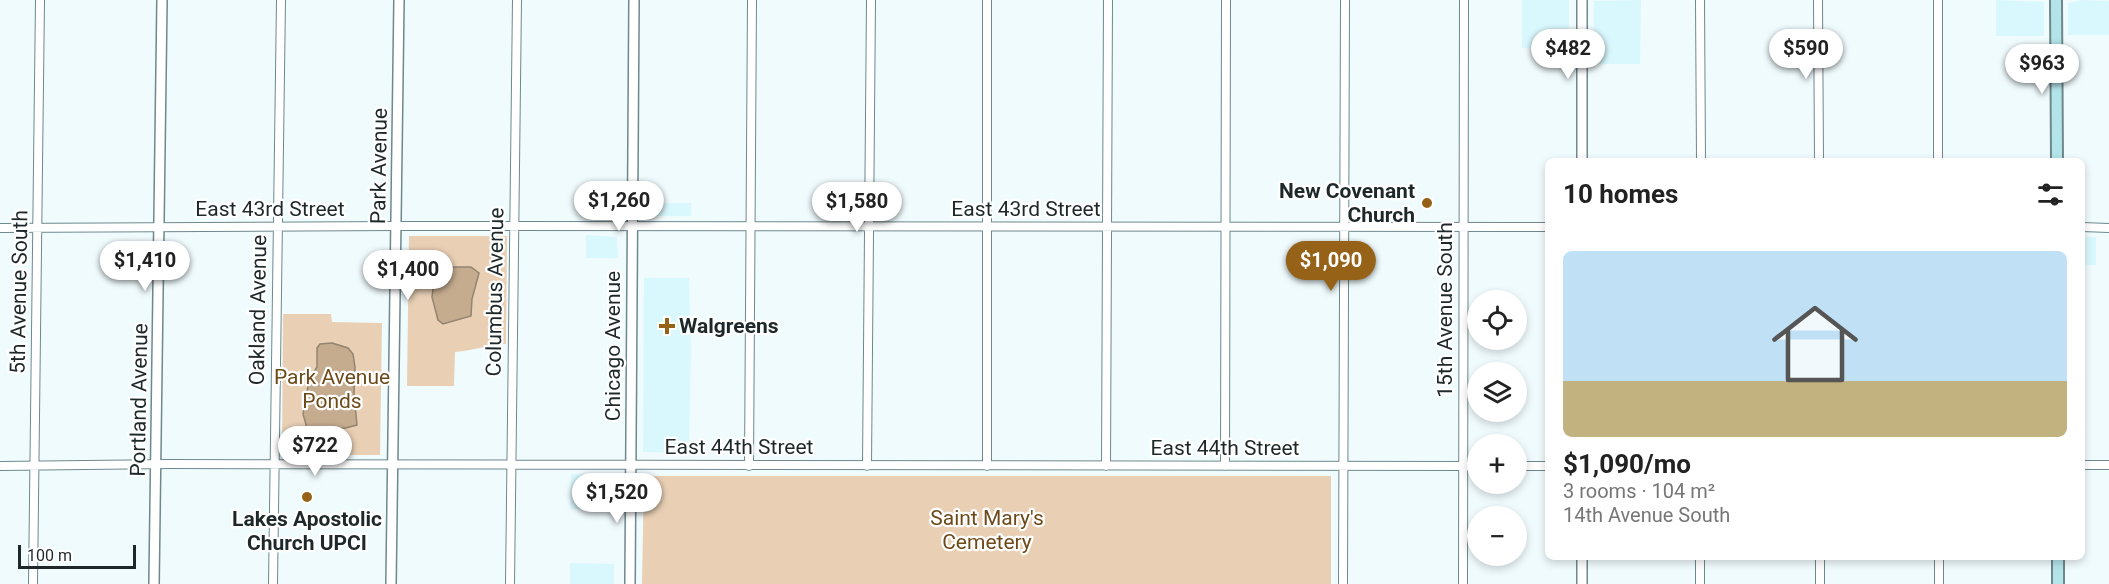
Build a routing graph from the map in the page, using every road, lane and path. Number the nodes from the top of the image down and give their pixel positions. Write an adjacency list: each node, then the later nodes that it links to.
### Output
1 (40, 0): 39 (street, 5th Avenue South)
2 (162, 0): 24 (street, Portland Avenue)
3 (281, 0): 25 (street, Oakland Avenue)
4 (399, 0): 26 (street, Park Avenue)
5 (517, 0): 28 (street, Columbus Avenue)
6 (634, 0): 27 (street, Chicago Avenue)
7 (752, 0): 29 (street)
8 (871, 0): 30 (street)
9 (987, 0): 31 (street)
10 (1108, 0): 32 (street)
11 (1226, 0): 33 (street)
12 (1345, 0): 34 (street)
13 (1464, 0): 35 (street, 15th Avenue South)
14 (1582, 0): 19 (street)
15 (1700, 0): 20 (street)
16 (1818, 0): 21 (street)
17 (1938, 0): 22 (street)
18 (2056, 0): 23 (main road)
19 (1582, 158)
20 (1701, 158)
21 (1820, 158)
22 (1938, 158)
23 (2056, 158)
24 (159, 226): 25 (street, East 43rd Street); 39 (street, East 43rd Street); 41 (street, Portland Avenue)
25 (277, 226): 26 (street, East 43rd Street); 42 (street, Oakland Avenue)
26 (396, 226): 28 (street, East 43rd Street); 43 (street, Park Avenue)
27 (632, 226): 28 (street, East 43rd Street); 29 (street, East 43rd Street); 45 (street, Chicago Avenue)
28 (515, 227): 44 (street, Columbus Avenue)
29 (751, 227): 30 (street, East 43rd Street); 50 (street)
30 (870, 227): 31 (street, East 43rd Street); 51 (street)
31 (988, 227): 32 (street, East 43rd Street); 52 (street)
32 (1106, 227): 33 (street, East 43rd Street); 53 (street)
33 (1226, 227): 34 (street, East 43rd Street); 54 (street)
34 (1344, 227): 35 (street, East 43rd Street); 55 (street)
35 (1463, 227): 36 (street, East 43rd Street); 56 (street, 15th Avenue South)
36 (1545, 227)
37 (2085, 227): 40 (street)
38 (0, 228): 39 (street, East 43rd Street)
39 (38, 228): 49 (street, 5th Avenue South)
40 (2109, 228)
41 (156, 464): 42 (street, East 44th Street); 49 (street, East 44th Street); 66 (street, Portland Avenue)
42 (274, 465): 43 (street, East 44th Street); 67 (street, Oakland Avenue)
43 (392, 465): 44 (street, East 44th Street); 68 (street, Park Avenue)
44 (511, 465): 45 (street, East 44th Street); 69 (street, Columbus Avenue)
45 (631, 465): 50 (street, East 44th Street); 70 (street, Chicago Avenue)
46 (2085, 465): 47 (street)
47 (2109, 465)
48 (0, 466): 49 (street, East 44th Street)
49 (35, 466): 65 (street, 5th Avenue South)
50 (749, 466): 51 (street, East 44th Street)
51 (867, 466): 52 (street, East 44th Street)
52 (987, 466): 53 (street, East 44th Street)
53 (1106, 466): 54 (street, East 44th Street)
54 (1225, 466): 55 (street, East 44th Street)
55 (1344, 466): 56 (street, East 44th Street); 71 (street)
56 (1463, 466): 57 (street, East 44th Street); 72 (street, 15th Avenue South)
57 (1467, 466)
58 (1527, 466): 59 (street)
59 (1545, 466)
60 (1582, 560): 73 (street)
61 (1700, 560): 74 (street)
62 (1820, 560): 75 (street)
63 (1939, 560): 76 (street)
64 (2058, 560): 77 (main road)
65 (33, 584)
66 (154, 584)
67 (273, 584)
68 (391, 584)
69 (510, 584)
70 (630, 584)
71 (1343, 584)
72 (1463, 584)
73 (1582, 584)
74 (1700, 584)
75 (1820, 584)
76 (1939, 584)
77 (2058, 584)

